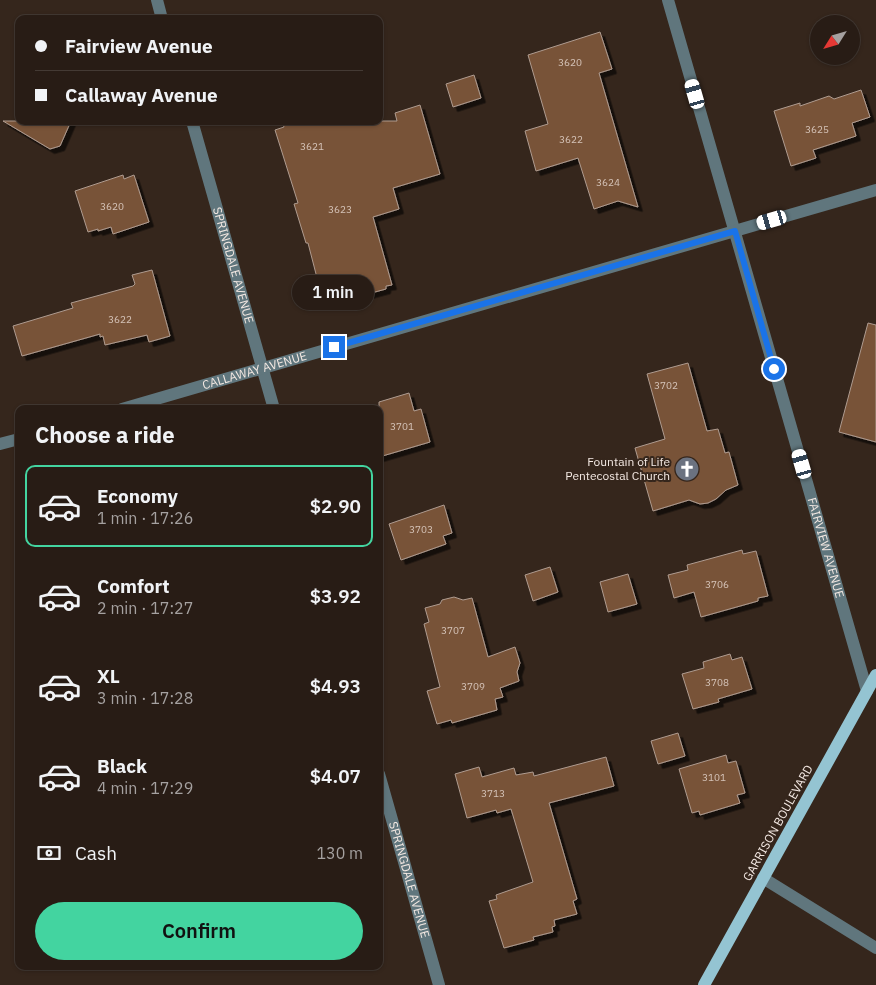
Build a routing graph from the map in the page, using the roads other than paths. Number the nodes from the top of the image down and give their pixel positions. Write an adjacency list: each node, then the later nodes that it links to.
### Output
1 (157, 0): 3 (street)
2 (668, 0): 6 (street, FAIRVIEW AVENUE)
3 (161, 15)
4 (193, 125): 7 (street, SPRINGDALE AVENUE)
5 (876, 190): 6 (street, CALLAWAY AVENUE)
6 (735, 231): 7 (street, CALLAWAY AVENUE); 13 (street, FAIRVIEW AVENUE)
7 (262, 368): 8 (street, CALLAWAY AVENUE); 9 (street, SPRINGDALE AVENUE)
8 (136, 405)
9 (273, 405)
10 (15, 440): 11 (street)
11 (0, 444)
12 (876, 675): 13 (main road, GARRISON BOULEVARD)
13 (867, 691): 15 (main road, GARRISON BOULEVARD)
14 (383, 788): 17 (street, SPRINGDALE AVENUE)
15 (763, 878): 16 (street); 18 (main road, GARRISON BOULEVARD)
16 (876, 948)
17 (439, 985)
18 (704, 985)

